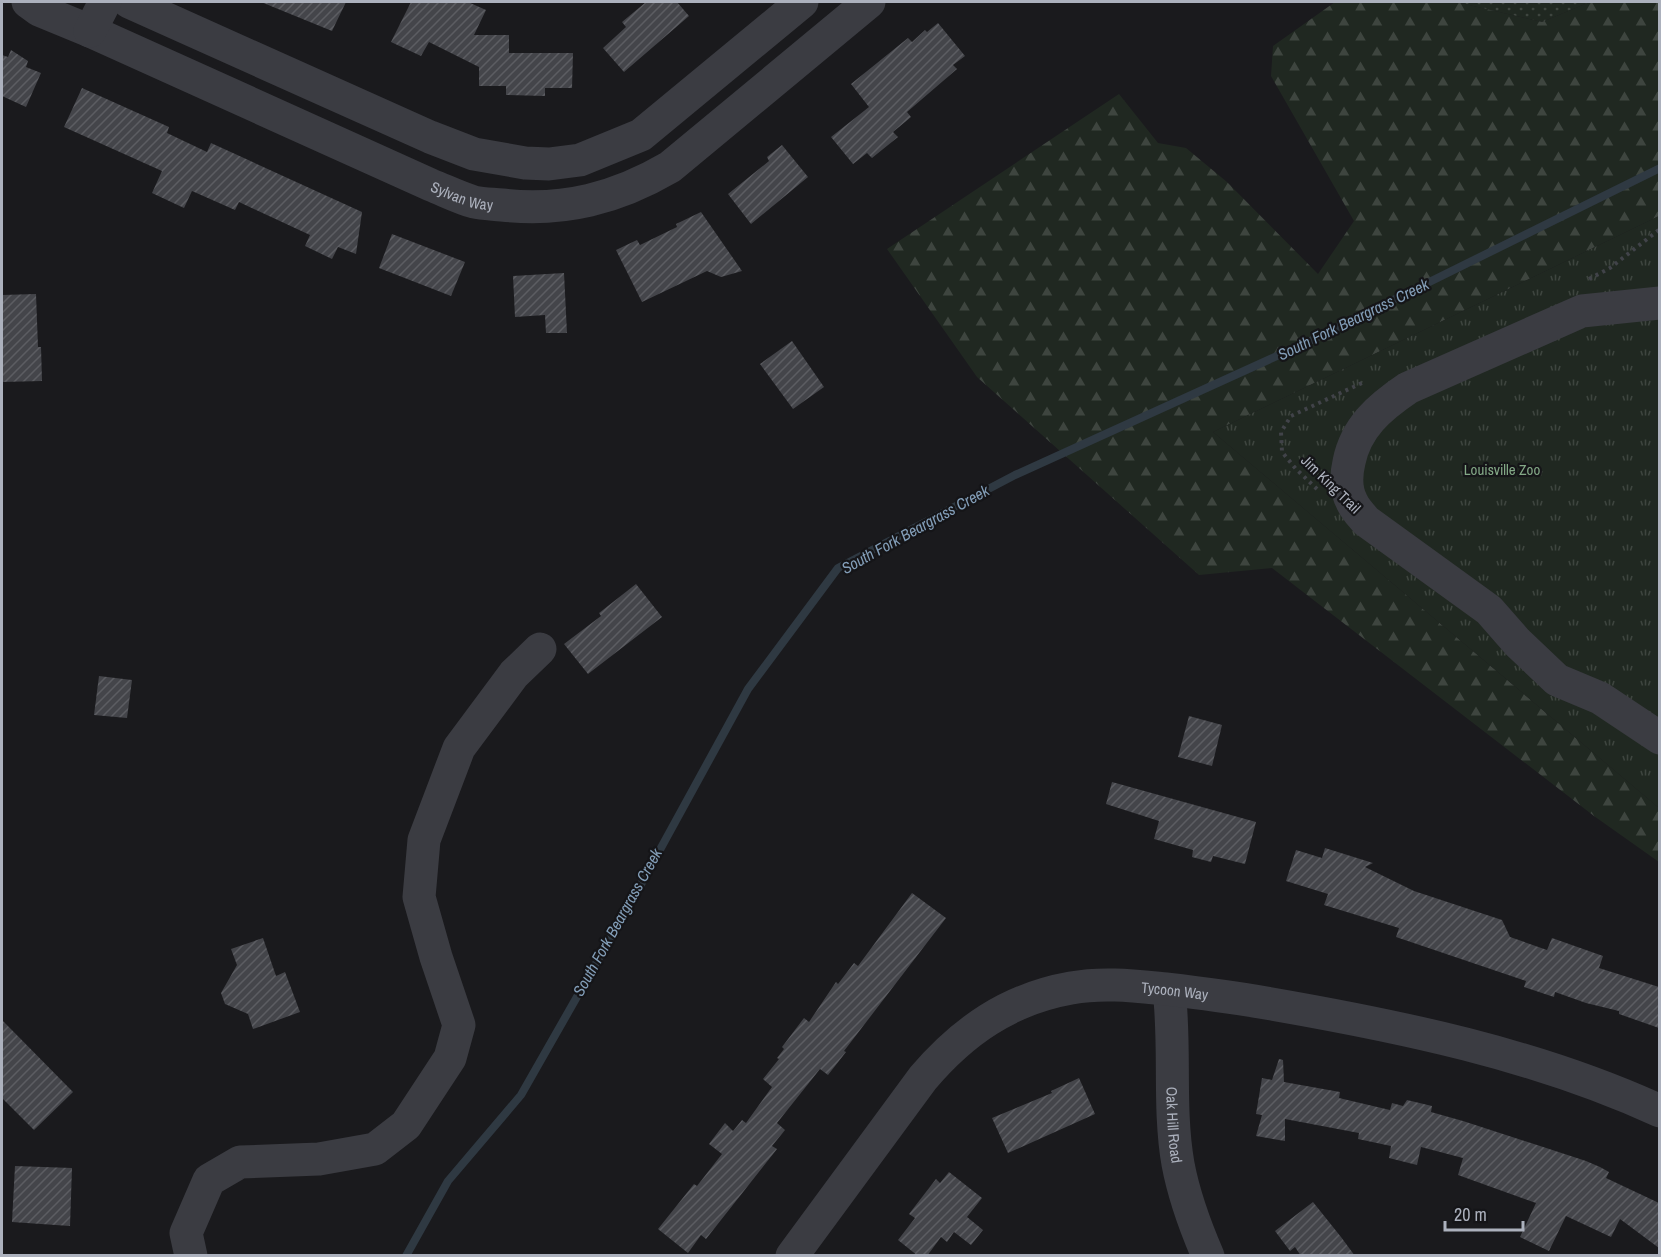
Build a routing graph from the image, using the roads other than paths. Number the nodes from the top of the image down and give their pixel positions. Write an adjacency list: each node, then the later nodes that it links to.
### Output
1 (27, 2): 6 (street, Sylvan Way)
2 (105, 2): 6 (street)
3 (129, 2): 4 (street)
4 (802, 2)
5 (869, 2): 6 (street, Sylvan Way)
6 (90, 31)
7 (1659, 303): 9 (street)
8 (540, 649): 12 (street)
9 (1659, 738)
10 (1168, 990): 11 (street, Tycoon Way); 13 (street, Tycoon Way); 14 (street, Oak Hill Road)
11 (1659, 1111)
12 (191, 1256)
13 (792, 1256)
14 (1208, 1256)

